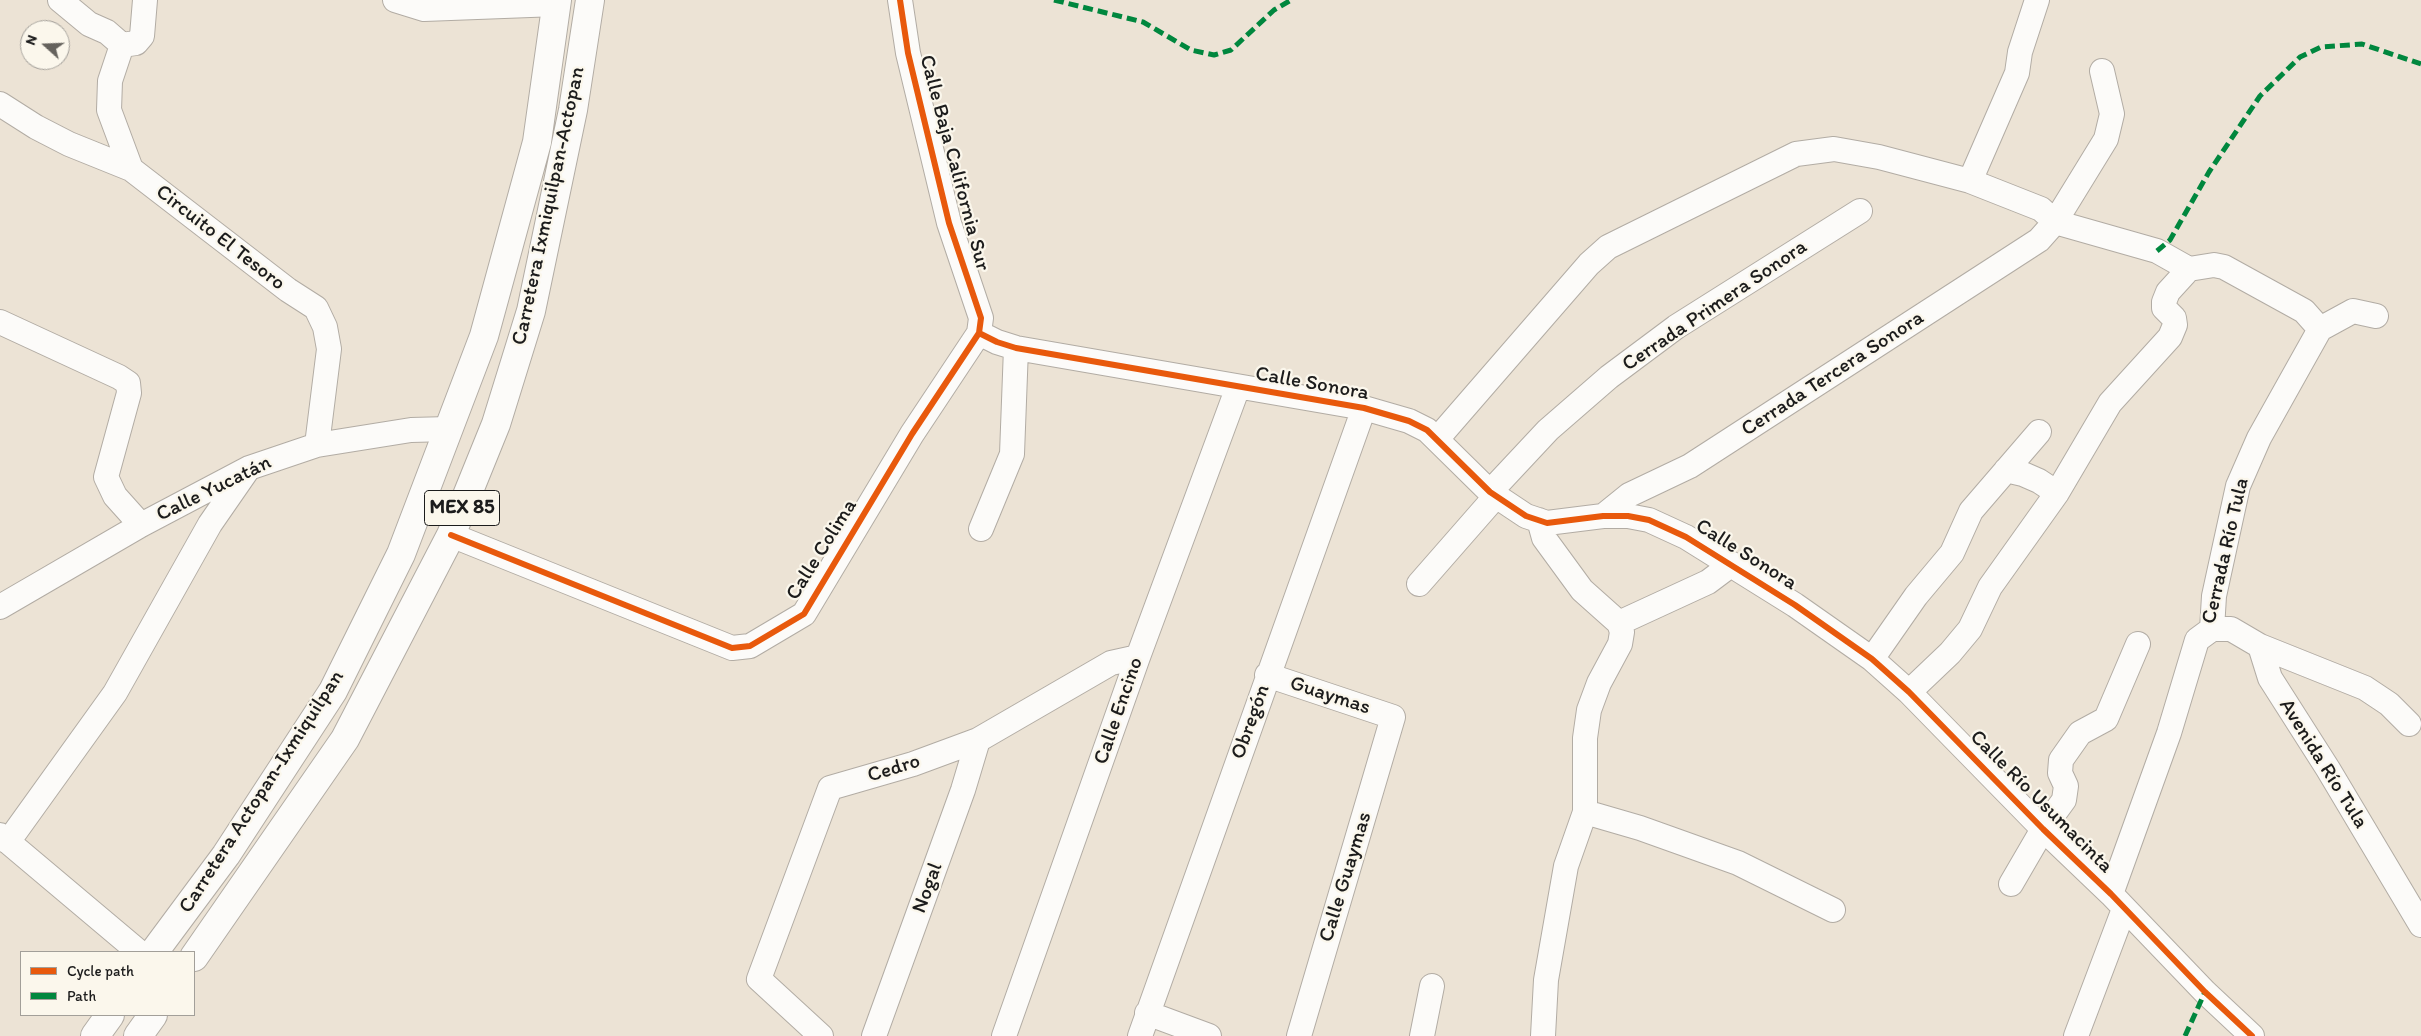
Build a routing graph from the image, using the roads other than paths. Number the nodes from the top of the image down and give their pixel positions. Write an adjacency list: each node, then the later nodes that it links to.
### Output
1 (60, 0): 8 (street)
2 (145, 0): 8 (street)
3 (395, 0): 7 (street)
4 (590, 0): 35 (main road, Carretera Ixmiquilpan-Actopan / MEX 85)
5 (900, 0): 19 (street, Calle Baja California Sur)
6 (2037, 0): 12 (street)
7 (557, 2): 23 (main road, Carretera Actopan-Ixmiquilpan / MEX 85)
8 (122, 45): 11 (street)
9 (2102, 71): 14 (street, Cerrada Tercera Sonora)
10 (0, 104): 11 (street, Circuito El Tesoro)
11 (131, 170): 26 (street, Circuito El Tesoro)
12 (1970, 181): 14 (street); 25 (street)
13 (1860, 211): 30 (street, Cerrada Primera Sonora)
14 (2055, 222): 15 (street); 31 (street, Cerrada Tercera Sonora)
15 (2189, 269): 18 (street); 29 (street)
16 (2376, 316): 18 (street)
17 (0, 322): 33 (street)
18 (2320, 329): 41 (street, Cerrada Río Tula)
19 (979, 333): 20 (street, Calle Sonora); 35 (street, Calle Colima)
20 (1016, 348): 21 (street, Calle Sonora); 34 (street)
21 (1238, 387): 22 (street, Calle Sonora); 44 (street, Calle Encino)
22 (1364, 408): 25 (street, Calle Sonora); 46 (street, Obregón)
23 (449, 429): 26 (street, Calle Yucatán); 59 (main road, Carretera Actopan-Ixmiquilpan / MEX 85)
24 (2038, 432): 28 (street)
25 (1438, 438): 30 (street, Calle Sonora)
26 (317, 445): 27 (street, Calle Yucatán)
27 (249, 468): 33 (street, Calle Yucatán); 53 (street)
28 (2006, 470): 29 (street); 45 (street)
29 (2057, 493): 47 (street)
30 (1493, 494): 32 (street, Calle Sonora); 37 (street, Cerrada Primera Sonora)
31 (1603, 516): 32 (street, Calle Sonora); 36 (street, Calle Sonora)
32 (1538, 520): 40 (street)
33 (141, 525): 39 (street, Calle Yucatán)
34 (982, 529)
35 (451, 535): 60 (main road, Carretera Ixmiquilpan-Actopan / MEX 85)
36 (1732, 564): 38 (street, Calle Sonora); 40 (street)
37 (1419, 584)
38 (1795, 605): 45 (street, Calle Río Usumacinta)
39 (0, 607)
40 (1620, 628): 51 (street)
41 (2212, 628): 43 (street); 55 (street, Cerrada Río Tula)
42 (2138, 644): 52 (street)
43 (2260, 646): 49 (street); 57 (street, Avenida Río Tula)
44 (1138, 657): 50 (street, Cedro); 69 (street, Calle Encino)
45 (1872, 659): 47 (street, Calle Río Usumacinta)
46 (1267, 675): 48 (street, Guaymas); 62 (street, Obregón)
47 (1909, 692): 52 (street, Calle Río Usumacinta)
48 (1393, 717): 72 (street, Calle Guaymas)
49 (2409, 724)
50 (978, 740): 67 (street, Cedro); 68 (street, Nogal)
51 (1584, 812): 56 (street); 74 (street)
52 (2043, 830): 54 (street); 55 (street, Calle Río Usumacinta)
53 (4, 838): 58 (street)
54 (2011, 884)
55 (2117, 902): 75 (street, Cerrada Río Tula); 76 (street, Calle Río Usumacinta)
56 (1833, 910)
57 (2421, 925)
58 (138, 951)
59 (155, 951)
60 (195, 956)
61 (1432, 986): 73 (street)
62 (1147, 1013): 70 (street, Obregón); 71 (street)
63 (109, 1016): 65 (main road)
64 (152, 1016): 66 (main road)
65 (95, 1036)
66 (138, 1036)
67 (820, 1036)
68 (874, 1036)
69 (1004, 1036)
70 (1140, 1036)
71 (1209, 1036)
72 (1298, 1036)
73 (1422, 1036)
74 (1543, 1036)
75 (2076, 1036)
76 (2252, 1036)

